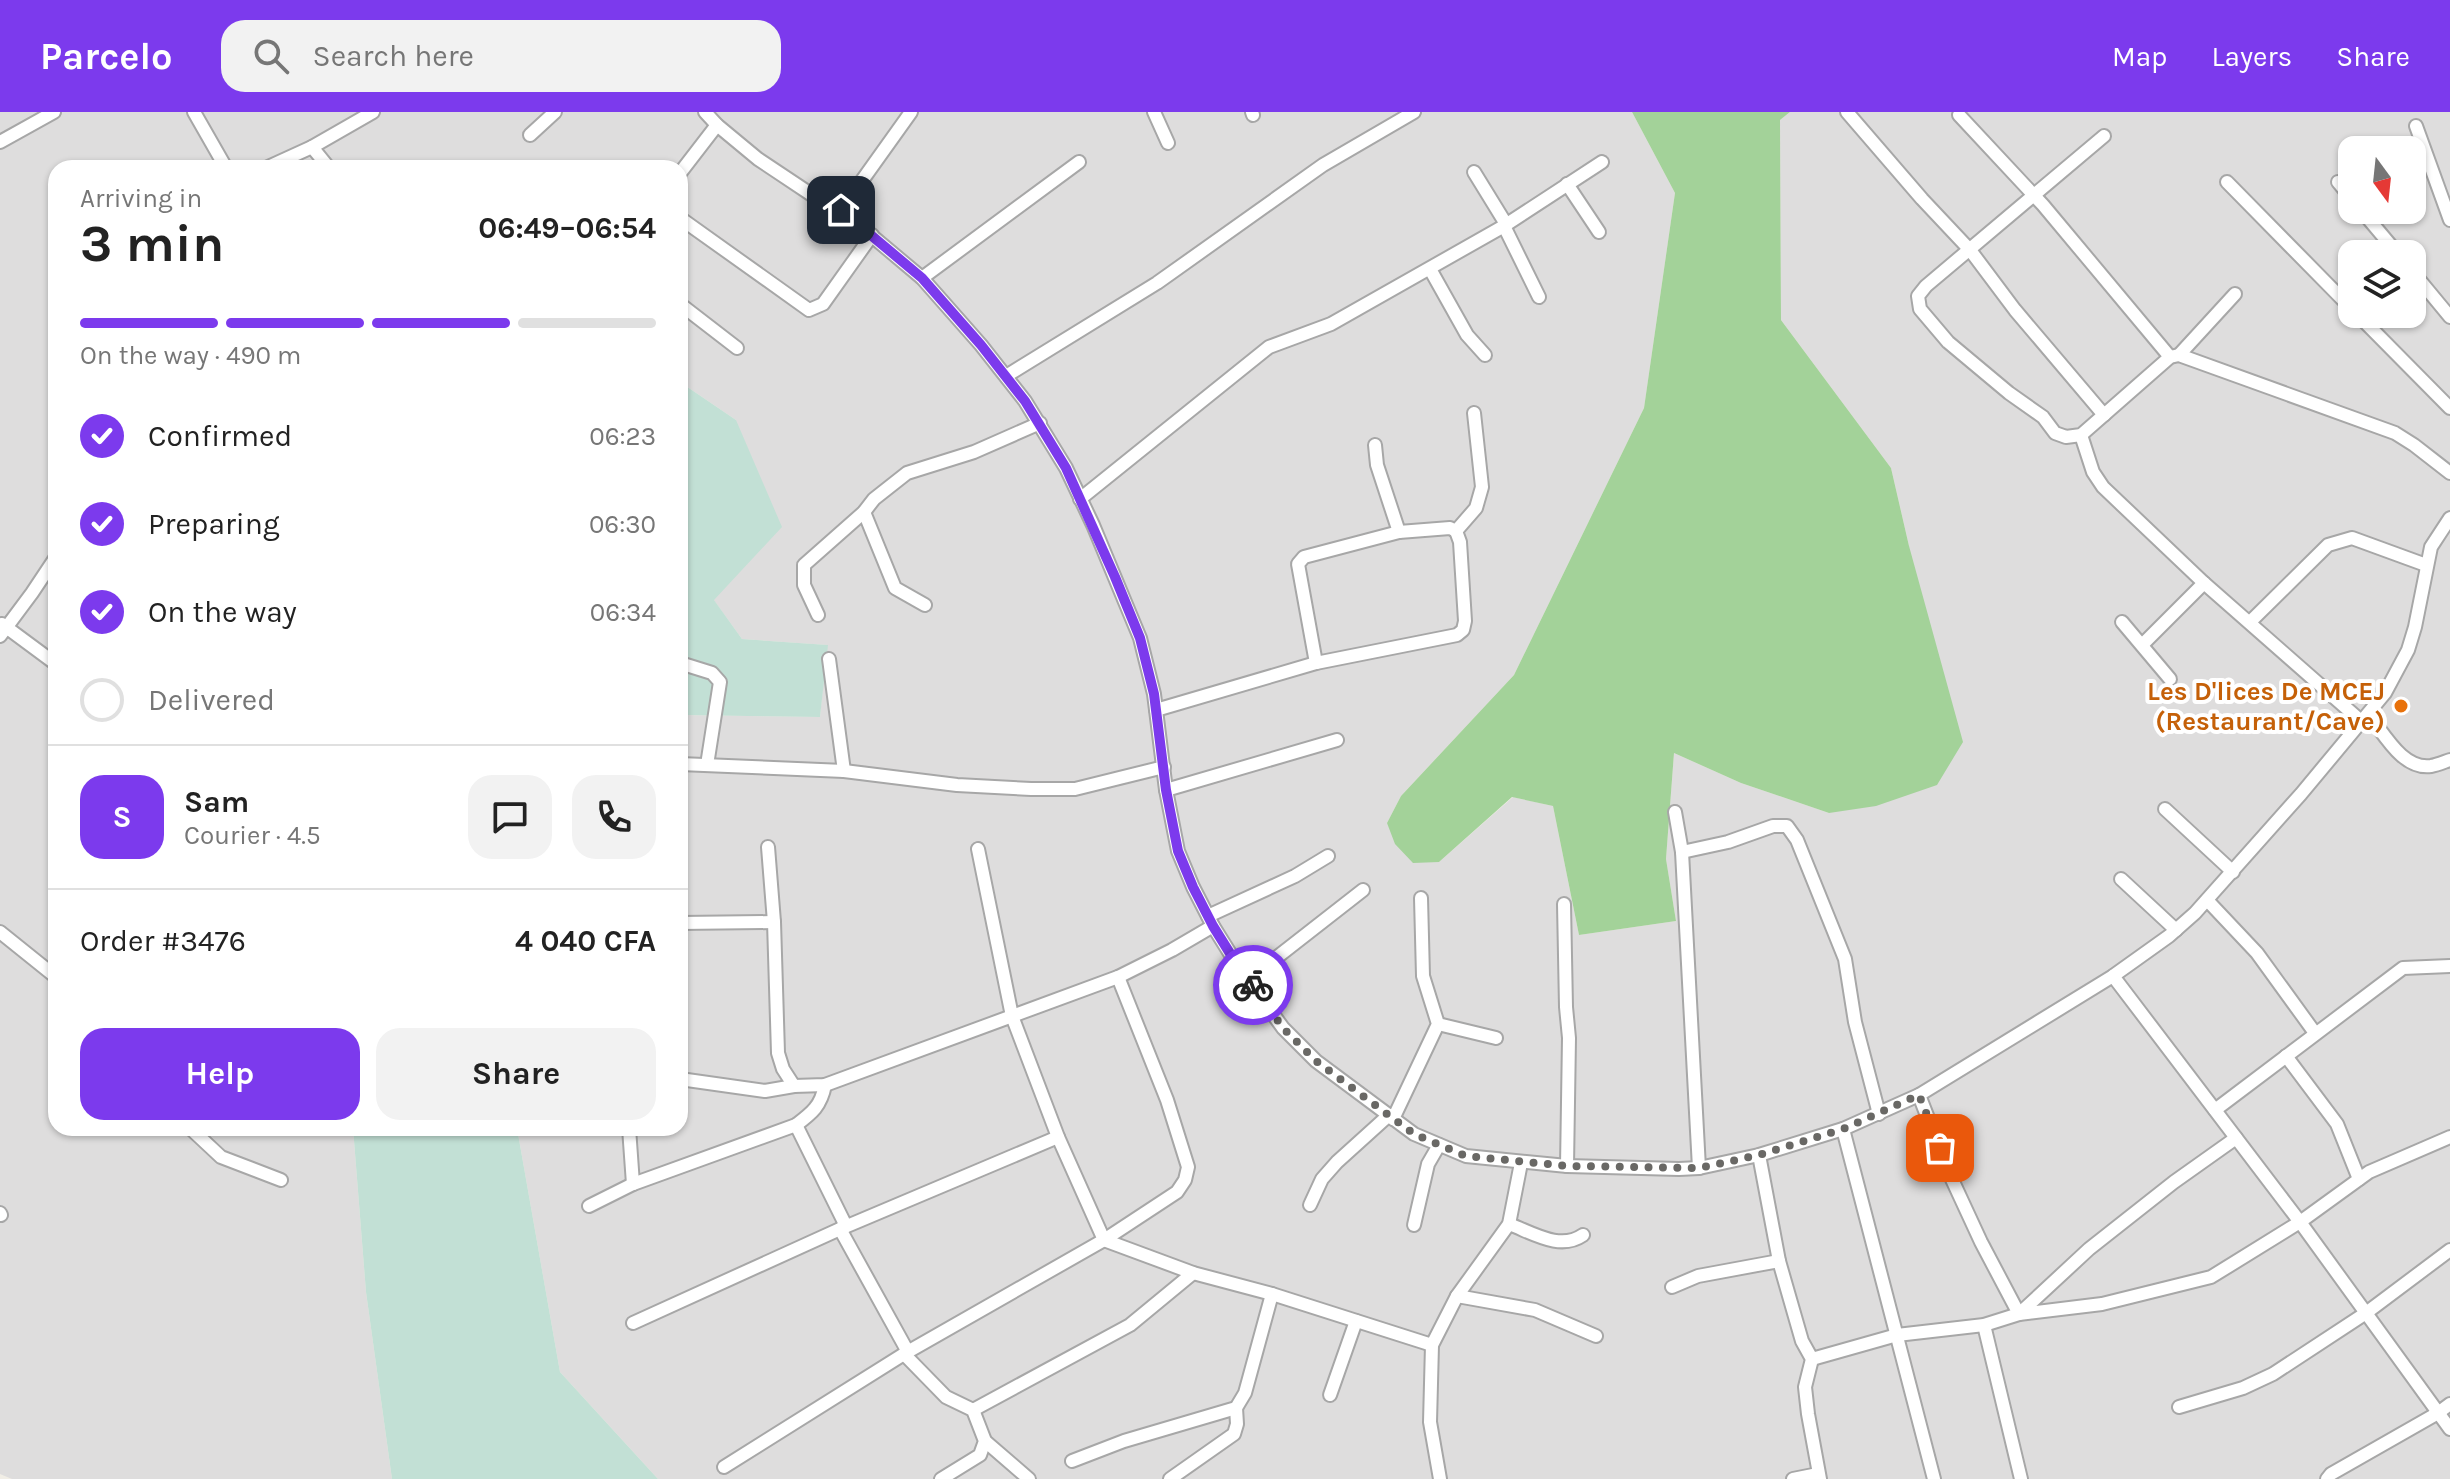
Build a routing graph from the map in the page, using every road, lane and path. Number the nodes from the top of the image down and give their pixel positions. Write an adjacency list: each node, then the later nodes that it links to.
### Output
1 (54, 112): 15 (street)
2 (194, 112): 18 (street)
3 (373, 112): 17 (street)
4 (555, 112): 13 (street)
5 (705, 112): 11 (street)
6 (911, 112): 28 (street)
7 (1154, 112): 16 (street)
8 (1414, 112): 49 (street)
9 (1847, 112): 36 (street)
10 (1959, 115): 27 (street)
11 (717, 125): 23 (street); 28 (street)
12 (2416, 126): 29 (street)
13 (530, 135)
14 (2104, 136): 27 (street)
15 (0, 142)
16 (1168, 143)
17 (312, 147): 19 (street); 20 (street)
18 (221, 160)
19 (284, 160)
20 (323, 160)
21 (1079, 162): 38 (street)
22 (1602, 162): 26 (street)
23 (688, 163)
24 (1474, 172): 32 (street)
25 (2227, 182): 41 (street)
26 (1567, 184): 32 (street); 33 (street)
27 (2035, 196): 36 (street); 48 (street)
28 (841, 210): 34 (street)
29 (2450, 220)
30 (688, 224): 34 (street)
31 (2373, 224): 35 (street)
32 (1505, 225): 37 (street); 42 (street)
33 (1599, 232)
34 (872, 235): 38 (street)
35 (2386, 240)
36 (1970, 250): 52 (street); 54 (street)
37 (1430, 269): 47 (street); 57 (street)
38 (922, 278): 49 (street)
39 (2426, 288): 44 (street)
40 (2235, 294): 48 (street)
41 (2338, 295)
42 (1539, 297)
43 (688, 310): 46 (street)
44 (2450, 317)
45 (2371, 328): 50 (street)
46 (737, 348)
47 (1485, 355)
48 (2174, 356): 52 (street); 56 (street)
49 (1006, 376): 53 (street)
50 (2450, 408)
51 (1474, 413): 60 (street)
52 (2104, 415): 54 (street)
53 (1040, 423): 57 (street); 58 (street)
54 (2081, 435): 64 (street)
55 (1375, 445): 61 (street)
56 (2450, 473)
57 (1080, 499): 76 (street)
58 (864, 512): 65 (street); 66 (street)
59 (2450, 518): 62 (street)
60 (1456, 531): 61 (street); 73 (street)
61 (1399, 532): 73 (street)
62 (2426, 565): 68 (street); 77 (street)
63 (48, 568): 69 (street)
64 (2204, 583): 68 (street); 70 (street)
65 (925, 605)
66 (818, 615)
67 (2122, 622): 70 (street)
68 (2250, 622): 77 (street)
69 (2, 629): 71 (street)
70 (2143, 644): 75 (street)
71 (48, 659)
72 (829, 659): 83 (street)
73 (1316, 663): 76 (street)
74 (688, 666): 81 (street)
75 (2170, 679)
76 (1156, 710): 82 (street)
77 (2365, 717): 79 (street); 91 (street)
78 (1337, 740): 84 (street)
79 (2450, 760)
80 (688, 764): 81 (street)
81 (707, 765): 83 (street)
82 (1164, 767): 83 (street); 84 (street)
83 (844, 771)
84 (1166, 790): 97 (street)
85 (2165, 809): 91 (street)
86 (1675, 812): 89 (street)
87 (768, 847): 98 (street)
88 (978, 849): 107 (street)
89 (1682, 852): 117 (street); 130 (street)
90 (1328, 856): 97 (street)
91 (2233, 872): 95 (street)
92 (2121, 879): 100 (street)
93 (1363, 890): 106 (street)
94 (1421, 898): 108 (street)
95 (2207, 900): 100 (street); 109 (street)
96 (1564, 904): 129 (street)
97 (1210, 921): 105 (street); 106 (street)
98 (774, 922): 99 (street); 114 (street)
99 (688, 923)
100 (2176, 930): 104 (street)
101 (0, 932): 103 (street)
102 (2450, 966): 109 (street)
103 (48, 971)
104 (2113, 976): 115 (street); 116 (street)
105 (1118, 977): 107 (street); 141 (street)
106 (1249, 979): 118 (street)
107 (1012, 1016): 113 (street); 123 (street)
108 (1438, 1024): 110 (street); 118 (street)
109 (2315, 1033): 111 (street)
110 (1496, 1038)
111 (2286, 1056): 116 (street); 131 (street)
112 (688, 1080): 114 (street)
113 (825, 1085): 114 (street); 119 (street)
114 (794, 1086)
115 (1919, 1095): 117 (street); 149 (street)
116 (2215, 1110): 125 (street)
117 (1879, 1114): 120 (street)
118 (1391, 1117): 126 (street); 134 (street)
119 (796, 1125): 133 (street); 139 (street)
120 (1843, 1129): 127 (street); 153 (street)
121 (199, 1136): 132 (street)
122 (630, 1136): 133 (street)
123 (1058, 1137): 139 (street); 141 (street)
124 (2450, 1137): 131 (street)
125 (2236, 1138): 136 (street); 149 (street)
126 (1439, 1145): 128 (street); 138 (street)
127 (1759, 1155): 130 (street); 143 (street)
128 (1521, 1163): 129 (street); 137 (street)
129 (1567, 1166): 130 (street)
130 (1699, 1168)
131 (2359, 1179): 136 (street)
132 (281, 1180)
133 (633, 1184): 135 (street)
134 (1310, 1205)
135 (589, 1206)
136 (2300, 1222): 148 (street); 149 (street)
137 (1509, 1224): 140 (street); 147 (street)
138 (1414, 1225)
139 (843, 1228): 151 (street); 156 (street)
140 (1583, 1235)
141 (1104, 1240): 144 (street); 156 (street)
142 (2450, 1250): 148 (street)
143 (1779, 1261): 145 (street); 157 (street)
144 (1193, 1273): 146 (street); 162 (street)
145 (1672, 1287)
146 (1272, 1294): 150 (street); 161 (street)
147 (1457, 1296): 154 (street); 155 (street)
148 (2366, 1313): 160 (street); 163 (street)
149 (2019, 1314): 152 (street)
150 (1356, 1321): 155 (street); 158 (street)
151 (633, 1323)
152 (1984, 1325): 153 (street); 175 (street)
153 (1897, 1335): 157 (street); 174 (street)
154 (1596, 1336)
155 (1432, 1345): 172 (street)
156 (906, 1353): 162 (street); 167 (street)
157 (1812, 1359): 168 (street)
158 (1330, 1395)
159 (2450, 1404): 163 (street)
160 (2179, 1407)
161 (1236, 1408): 166 (street); 171 (street)
162 (973, 1410): 165 (street)
163 (2438, 1413): 164 (street); 176 (street)
164 (2450, 1429)
165 (985, 1441): 169 (street); 170 (street)
166 (1072, 1461)
167 (724, 1467)
168 (1819, 1476): 173 (street)
169 (941, 1479)
170 (1029, 1479)
171 (1170, 1479)
172 (1440, 1479)
173 (1793, 1479)
174 (1934, 1479)
175 (2021, 1479)
176 (2327, 1479)

